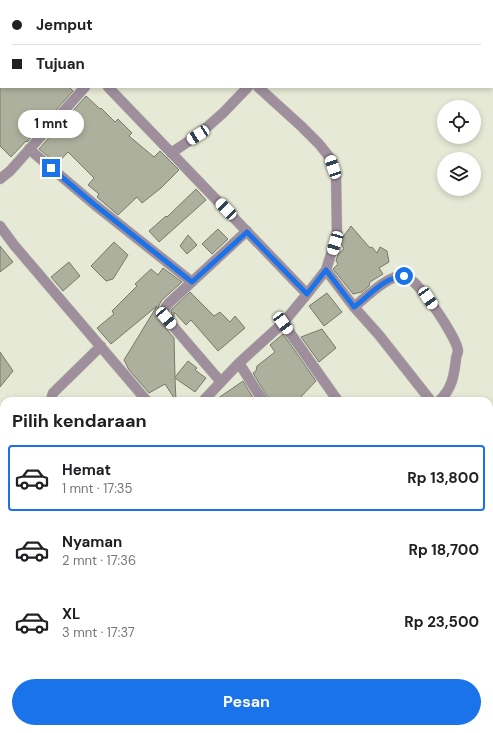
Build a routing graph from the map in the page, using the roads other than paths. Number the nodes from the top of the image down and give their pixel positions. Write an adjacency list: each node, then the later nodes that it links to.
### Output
1 (83, 88): 5 (street)
2 (109, 88): 6 (street)
3 (247, 88): 6 (street)
4 (259, 88): 10 (street)
5 (29, 149): 7 (street); 11 (street)
6 (171, 153): 9 (street)
7 (0, 179)
8 (0, 226): 15 (street)
9 (247, 232): 11 (street); 12 (street)
10 (326, 270): 12 (street); 13 (street)
11 (192, 282): 17 (street)
12 (307, 294): 14 (street)
13 (354, 307): 23 (street); 24 (street)
14 (283, 323): 16 (street); 22 (street)
15 (101, 346): 18 (street); 19 (street)
16 (239, 363): 17 (street); 21 (street)
17 (221, 382): 20 (street)
18 (51, 397)
19 (144, 397)
20 (207, 397)
21 (260, 397)
22 (335, 397)
23 (428, 397)
24 (443, 397)

